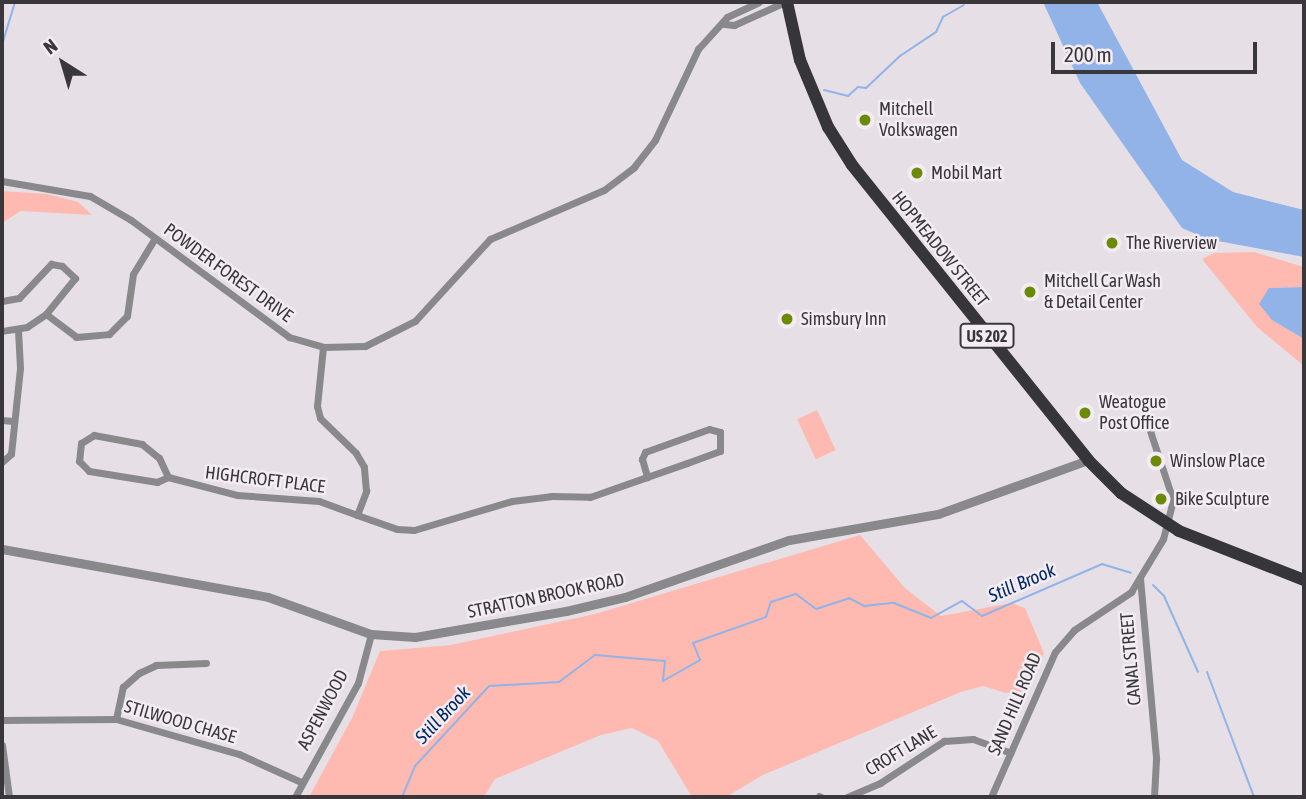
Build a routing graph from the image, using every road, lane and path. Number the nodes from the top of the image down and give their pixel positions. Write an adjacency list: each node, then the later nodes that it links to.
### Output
1 (759, 2): 3 (street, POWDER FOREST DRIVE)
2 (786, 2): 3 (street, POWDER FOREST DRIVE); 14 (highway, HOPMEADOW STREET / US 202)
3 (724, 24): 10 (street, POWDER FOREST DRIVE)
4 (2, 181): 5 (street, POWDER FOREST DRIVE)
5 (155, 238): 7 (street); 10 (street, POWDER FOREST DRIVE)
6 (2, 301): 7 (street)
7 (46, 314): 8 (street)
8 (18, 330): 9 (street); 12 (street)
9 (2, 331)
10 (323, 347): 18 (street)
11 (2, 420): 12 (street)
12 (13, 421): 15 (street)
13 (1150, 430): 19 (street)
14 (1088, 460): 19 (highway, HOPMEADOW STREET / US 202); 23 (street, STRATTON BROOK ROAD)
15 (2, 462)
16 (168, 477): 16 (street, HIGHCROFT PLACE); 18 (street, HIGHCROFT PLACE)
17 (647, 477): 17 (street, HIGHCROFT PLACE); 18 (street, HIGHCROFT PLACE)
18 (357, 515)
19 (1168, 524): 21 (street); 22 (highway, HOPMEADOW STREET / US 202)
20 (2, 549): 23 (street, STRATTON BROOK ROAD)
21 (1140, 578): 28 (street, SAND HILL ROAD); 34 (street, CANAL STREET)
22 (1304, 580)
23 (371, 634): 29 (street, ASPENWOOD)
24 (206, 663): 25 (street)
25 (116, 719): 26 (street, STILWOOD CHASE); 29 (street, STILWOOD CHASE)
26 (2, 720)
27 (2, 745): 30 (street)
28 (1011, 753): 32 (street, CROFT LANE); 33 (street, SAND HILL ROAD)
29 (301, 782): 31 (street, ASPENWOOD)
30 (9, 797)
31 (295, 797)
32 (847, 797)
33 (991, 797)
34 (1154, 797)

